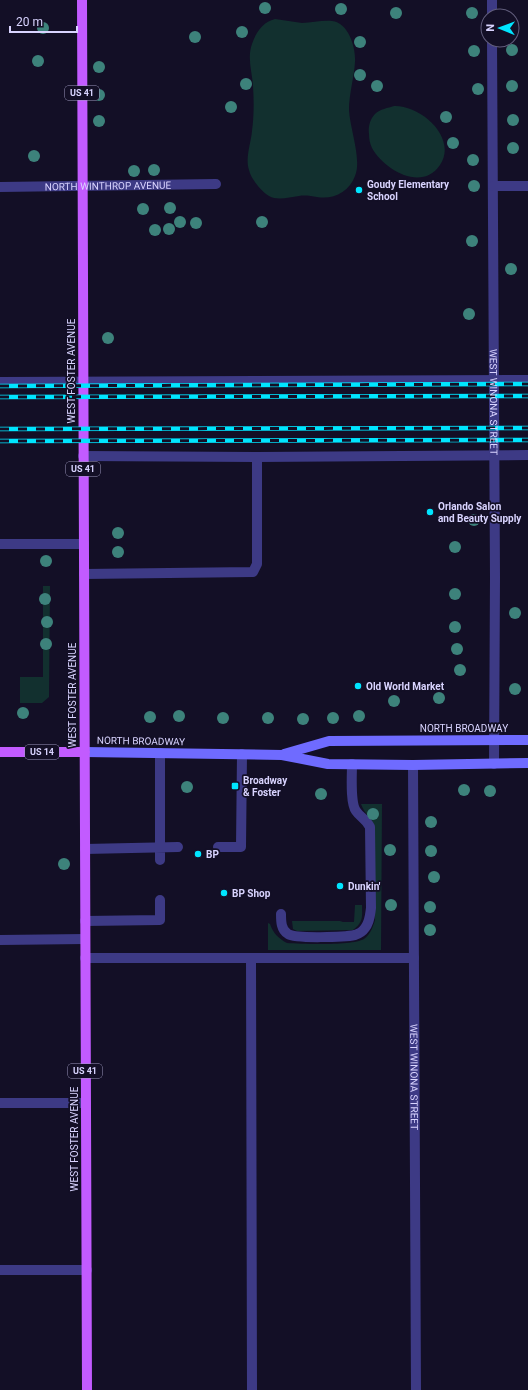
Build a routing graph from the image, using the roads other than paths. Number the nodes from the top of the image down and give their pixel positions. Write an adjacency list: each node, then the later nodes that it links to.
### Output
1 (82, 0): 7 (main road, WEST FOSTER AVENUE / US 41)
2 (492, 48): 4 (street, WEST WINONA STREET)
3 (216, 184): 7 (street, NORTH WINTHROP AVENUE)
4 (493, 186): 5 (street); 8 (street, WEST WINONA STREET)
5 (528, 186)
6 (0, 187): 7 (street, NORTH WINTHROP AVENUE)
7 (83, 187): 11 (main road, WEST FOSTER AVENUE / US 41)
8 (494, 380): 9 (street); 11 (street); 12 (street, WEST WINONA STREET)
9 (528, 380)
10 (0, 382): 11 (street)
11 (83, 382): 14 (main road, WEST FOSTER AVENUE / US 41)
12 (494, 455): 13 (street); 15 (street); 19 (street, WEST WINONA STREET)
13 (528, 455)
14 (83, 456): 15 (street); 17 (main road, WEST FOSTER AVENUE / US 41)
15 (258, 457): 18 (street)
16 (0, 544): 17 (street)
17 (84, 544): 18 (main road, WEST FOSTER AVENUE / US 41)
18 (84, 574): 22 (main road, WEST FOSTER AVENUE / US 41)
19 (494, 740): 20 (main road, NORTH BROADWAY); 25 (main road, NORTH BROADWAY); 28 (street, WEST WINONA STREET)
20 (528, 740)
21 (0, 752): 22 (main road, NORTH BROADWAY / US 14)
22 (84, 752): 23 (main road, NORTH BROADWAY); 33 (main road, WEST FOSTER AVENUE / US 41)
23 (160, 753): 24 (main road, NORTH BROADWAY); 30 (street)
24 (242, 754): 25 (main road, NORTH BROADWAY); 32 (street)
25 (282, 755): 27 (main road, NORTH BROADWAY)
26 (528, 763): 28 (main road, NORTH BROADWAY)
27 (352, 764): 29 (main road, NORTH BROADWAY); 36 (street)
28 (494, 764): 29 (main road, NORTH BROADWAY)
29 (413, 765): 42 (street, WEST WINONA STREET)
30 (160, 847): 31 (street); 33 (street); 34 (street)
31 (178, 847)
32 (218, 847)
33 (85, 849): 37 (main road, WEST FOSTER AVENUE / US 41)
34 (160, 860)
35 (160, 900): 37 (street)
36 (281, 914)
37 (85, 921): 38 (main road, WEST FOSTER AVENUE / US 41)
38 (85, 939): 39 (street); 40 (main road, WEST FOSTER AVENUE / US 41)
39 (0, 940)
40 (85, 958): 41 (street); 44 (main road, WEST FOSTER AVENUE / US 41)
41 (251, 958): 42 (street); 48 (street)
42 (414, 958): 49 (street, WEST WINONA STREET)
43 (0, 1103): 44 (street)
44 (86, 1103): 46 (main road, WEST FOSTER AVENUE / US 41)
45 (0, 1270): 46 (street)
46 (87, 1270): 47 (main road, WEST FOSTER AVENUE / US 41)
47 (87, 1390)
48 (252, 1390)
49 (416, 1390)

